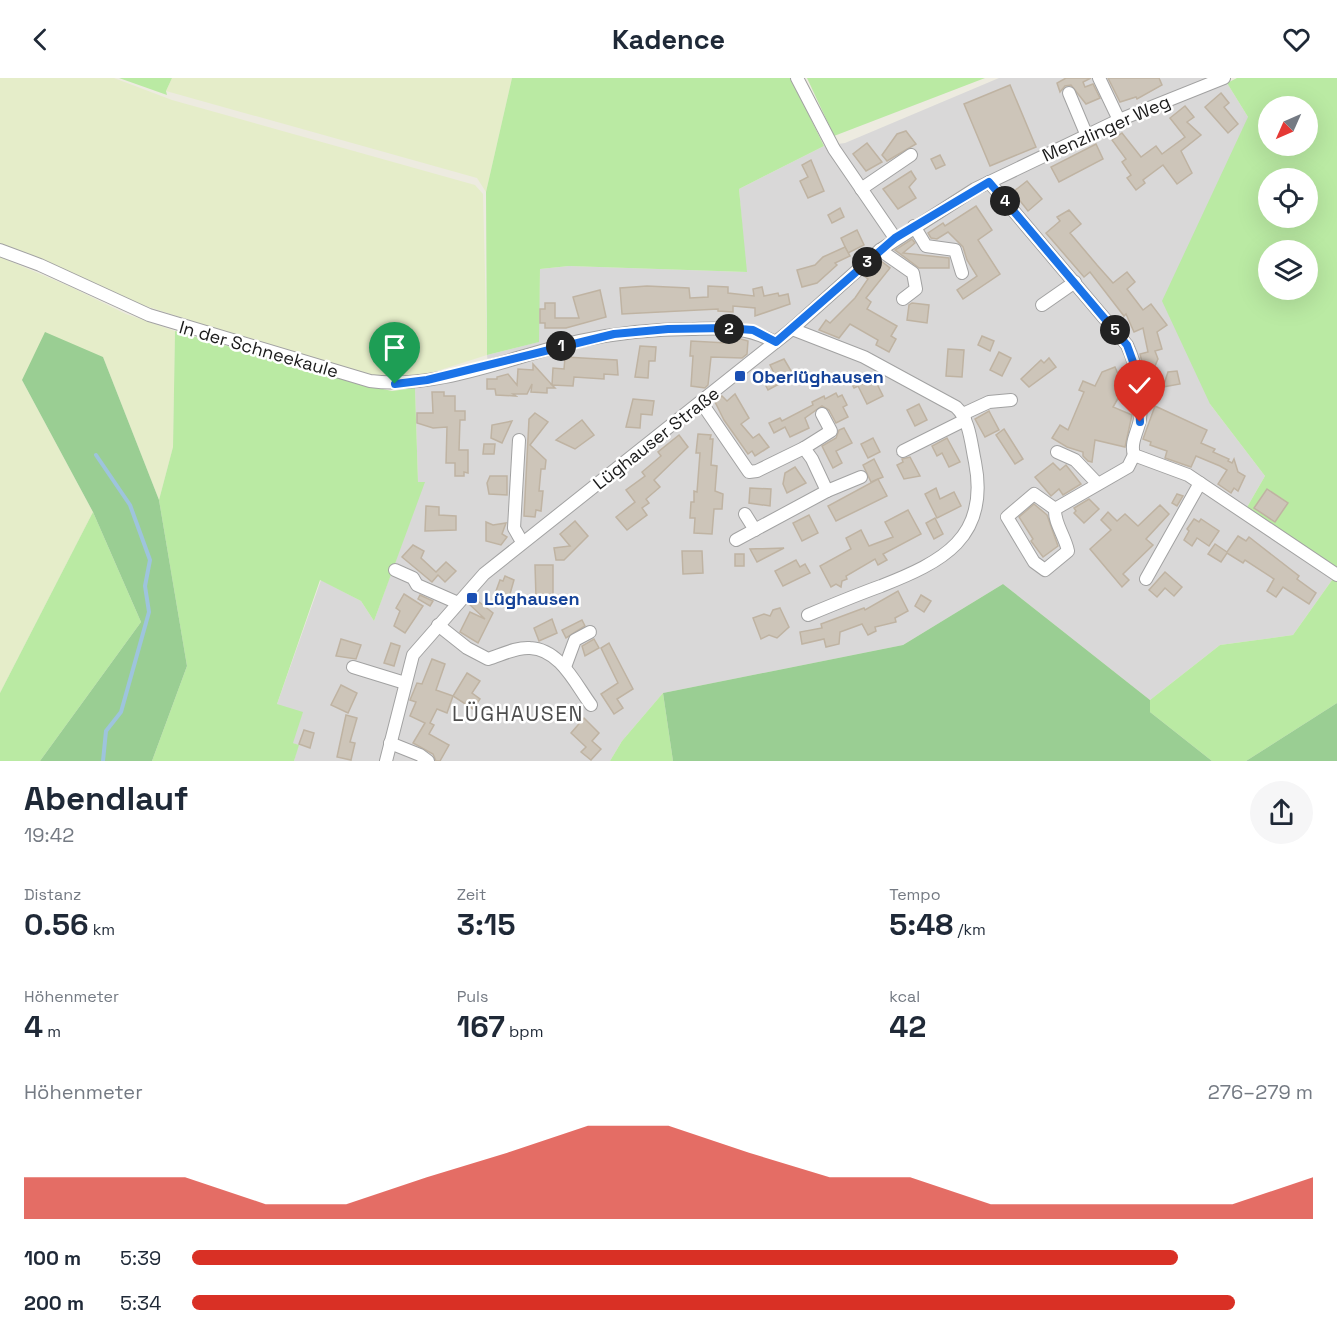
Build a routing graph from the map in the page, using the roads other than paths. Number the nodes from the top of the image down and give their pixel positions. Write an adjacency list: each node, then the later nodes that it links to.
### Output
1 (797, 78): 9 (street)
2 (1099, 78): 5 (street)
3 (1224, 78): 5 (street, Menzlinger Weg)
4 (1069, 93): 6 (street)
5 (1119, 120): 6 (street, Menzlinger Weg)
6 (1087, 136): 8 (street, Menzlinger Weg)
7 (911, 154): 9 (street)
8 (989, 182): 10 (street, Lüghauser Straße); 15 (street)
9 (861, 189): 11 (street)
10 (914, 226): 11 (street, Lüghauser Straße); 14 (street)
11 (895, 238): 13 (street, Lüghauser Straße)
12 (0, 250): 19 (street, In der Schneekaule)
13 (880, 250): 16 (street); 18 (street, Lüghauser Straße)
14 (962, 273)
15 (1075, 282): 17 (street); 28 (street)
16 (903, 299)
17 (1042, 305)
18 (792, 329): 19 (street, Lüghauser Straße); 23 (street)
19 (776, 342): 21 (street, Lüghauser Straße)
20 (1011, 400): 23 (street)
21 (702, 402): 25 (street); 37 (street, Lüghauser Straße)
22 (822, 414): 25 (street)
23 (964, 417): 26 (street); 42 (street)
24 (519, 440): 37 (street)
25 (804, 448): 32 (street)
26 (903, 451)
27 (1057, 452): 30 (street)
28 (1134, 455): 30 (street); 31 (street)
29 (861, 477): 32 (street)
30 (1097, 483): 33 (street)
31 (1200, 483): 39 (street); 40 (street)
32 (827, 491): 35 (street)
33 (1055, 509): 33 (street)
34 (745, 514): 35 (street)
35 (755, 530): 36 (street)
36 (736, 540)
37 (522, 542): 41 (street, Lüghauser Straße)
38 (395, 570): 41 (street)
39 (1337, 575)
40 (1146, 579)
41 (458, 603): 43 (street, Lüghauser Straße)
42 (808, 615)
43 (438, 625): 46 (street); 47 (street, Lüghauser Straße)
44 (590, 632): 46 (street)
45 (353, 667): 47 (street)
46 (565, 667): 48 (street)
47 (405, 683): 49 (street, Lüghauser Straße)
48 (591, 705)
49 (390, 743): 50 (street, Lüghauser Straße); 51 (street)
50 (386, 761)
51 (428, 761)

